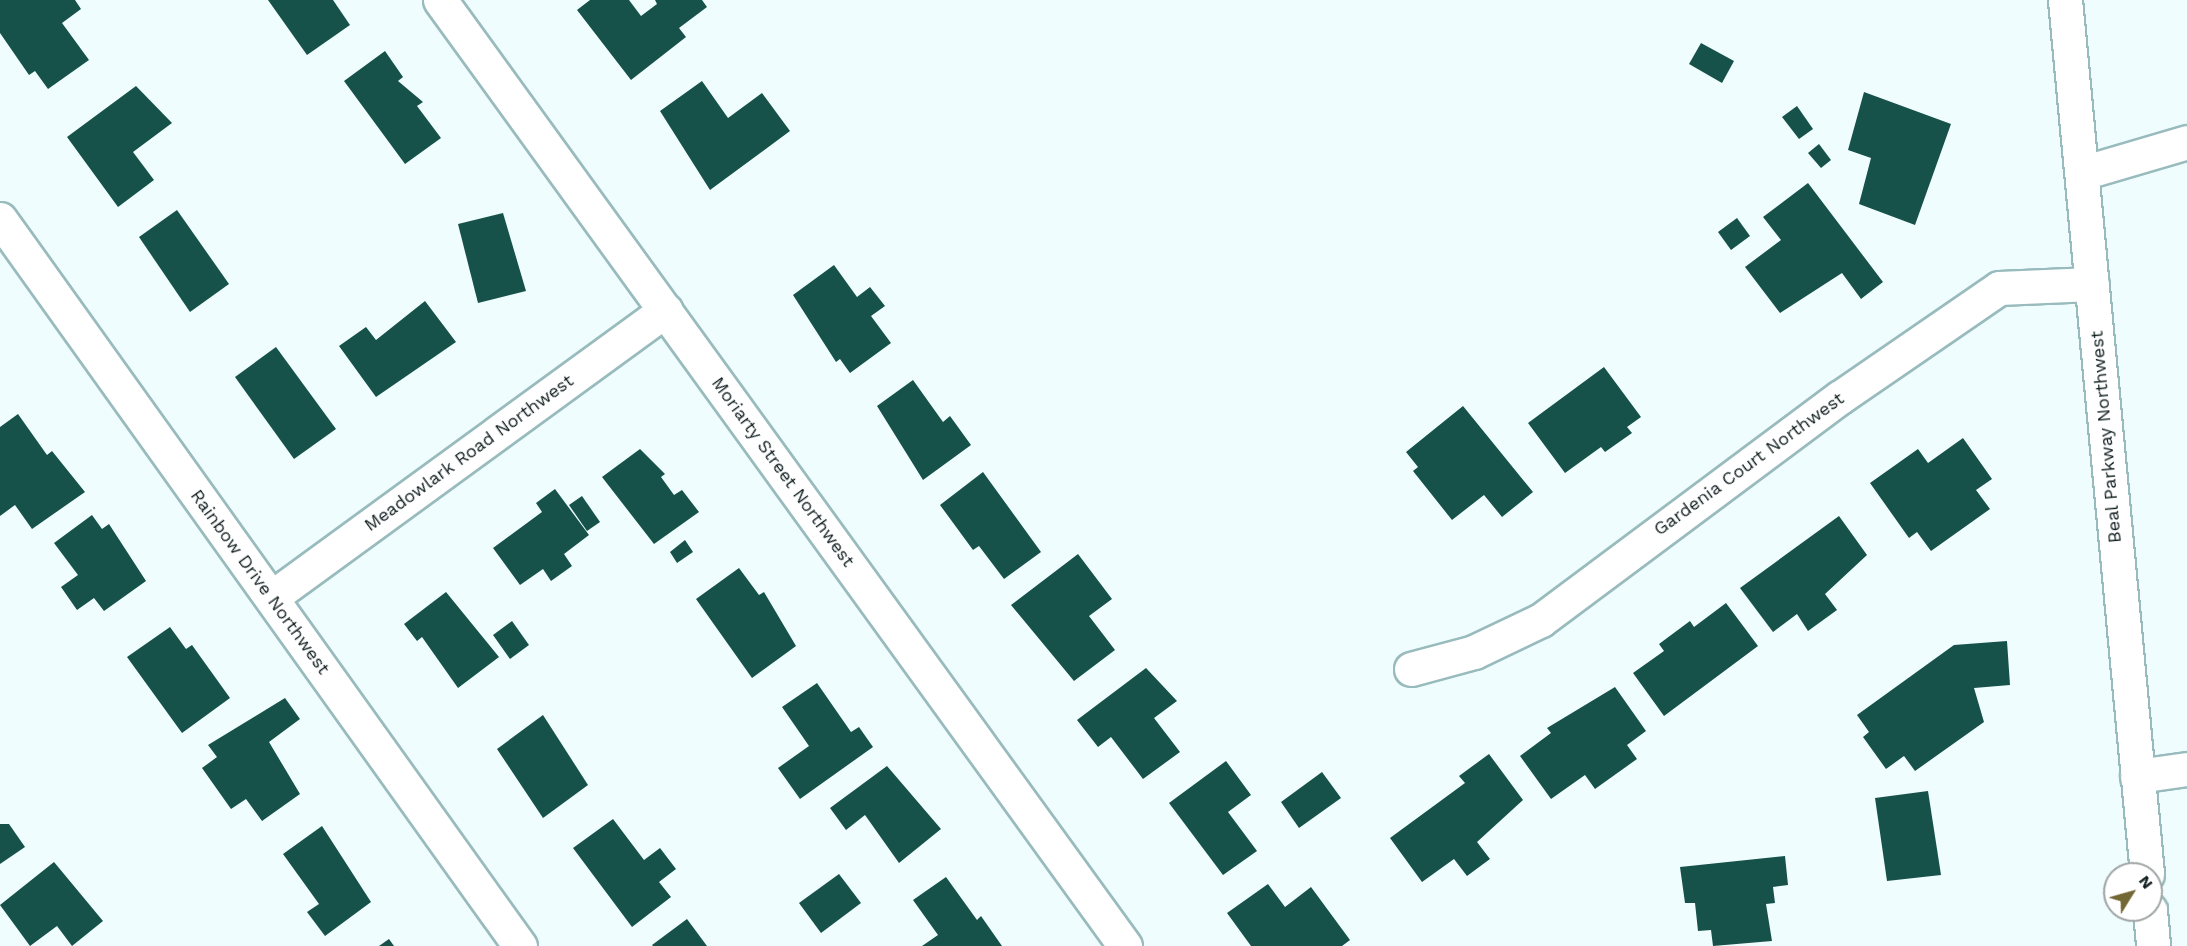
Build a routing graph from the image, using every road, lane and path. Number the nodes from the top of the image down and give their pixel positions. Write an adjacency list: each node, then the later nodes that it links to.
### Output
1 (440, 0): 7 (street, Moriarty Street Northwest)
2 (2065, 0): 4 (street, Beal Parkway Northwest)
3 (2187, 142): 4 (street)
4 (2082, 173): 6 (street, Beal Parkway Northwest)
5 (0, 219): 8 (street, Rainbow Drive Northwest)
6 (2092, 284): 9 (street, Gardenia Court Northwest); 11 (street, Beal Parkway Northwest)
7 (666, 309): 8 (street, Meadowlark Road Northwest); 15 (street, Moriarty Street Northwest)
8 (272, 597): 14 (street, Rainbow Drive Northwest)
9 (1411, 669)
10 (2187, 769): 11 (street)
11 (2138, 776): 12 (street, Beal Parkway Northwest)
12 (2146, 862)
13 (2151, 922): 16 (street)
14 (520, 946)
15 (1125, 946)
16 (2153, 946)

